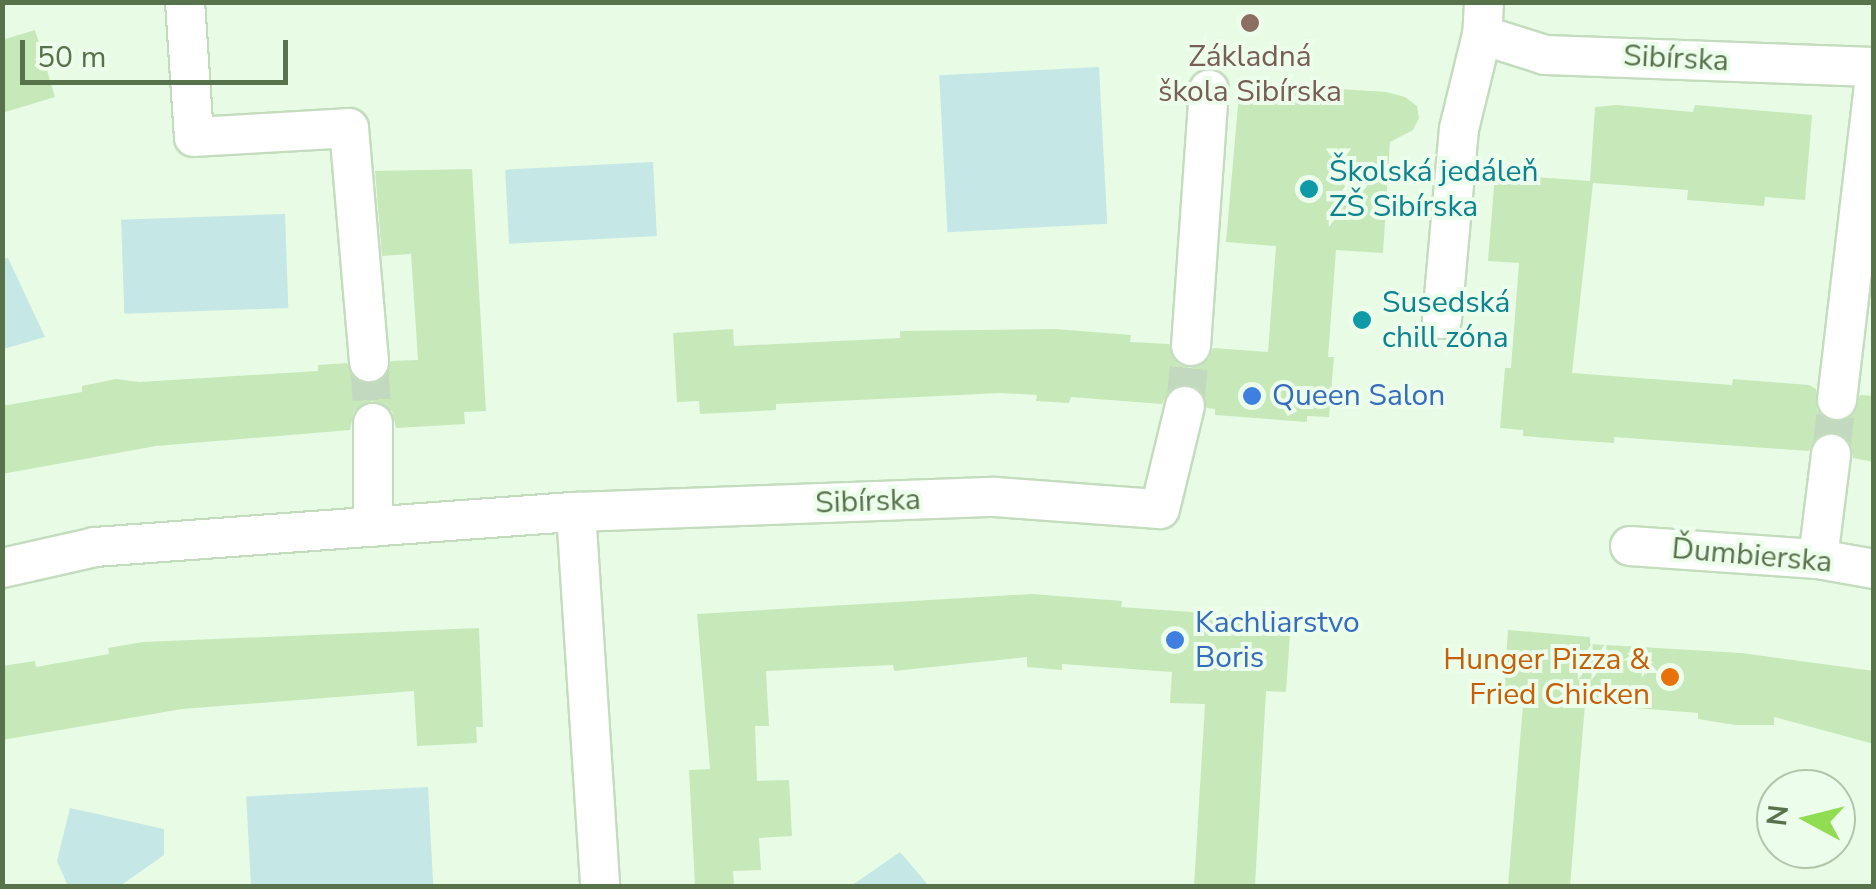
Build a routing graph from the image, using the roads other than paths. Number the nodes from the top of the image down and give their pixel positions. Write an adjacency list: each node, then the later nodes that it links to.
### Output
1 (185, 2): 8 (street)
2 (1483, 19): 3 (street, Sibírska); 6 (street, Sibírska)
3 (1874, 67)
4 (1874, 84): 9 (street)
5 (1209, 90): 7 (street)
6 (1443, 312)
7 (1191, 346)
8 (369, 362)
9 (1837, 400)
10 (1184, 406): 13 (street, Sibírska)
11 (373, 423): 14 (street)
12 (1831, 454): 16 (street)
13 (576, 512): 14 (street, Sibírska); 19 (street)
14 (374, 528): 17 (street, Sibírska)
15 (1630, 546): 16 (street, Ďumbierska)
16 (1818, 559): 18 (street, Ďumbierska)
17 (2, 568)
18 (1874, 569)
19 (600, 886)

